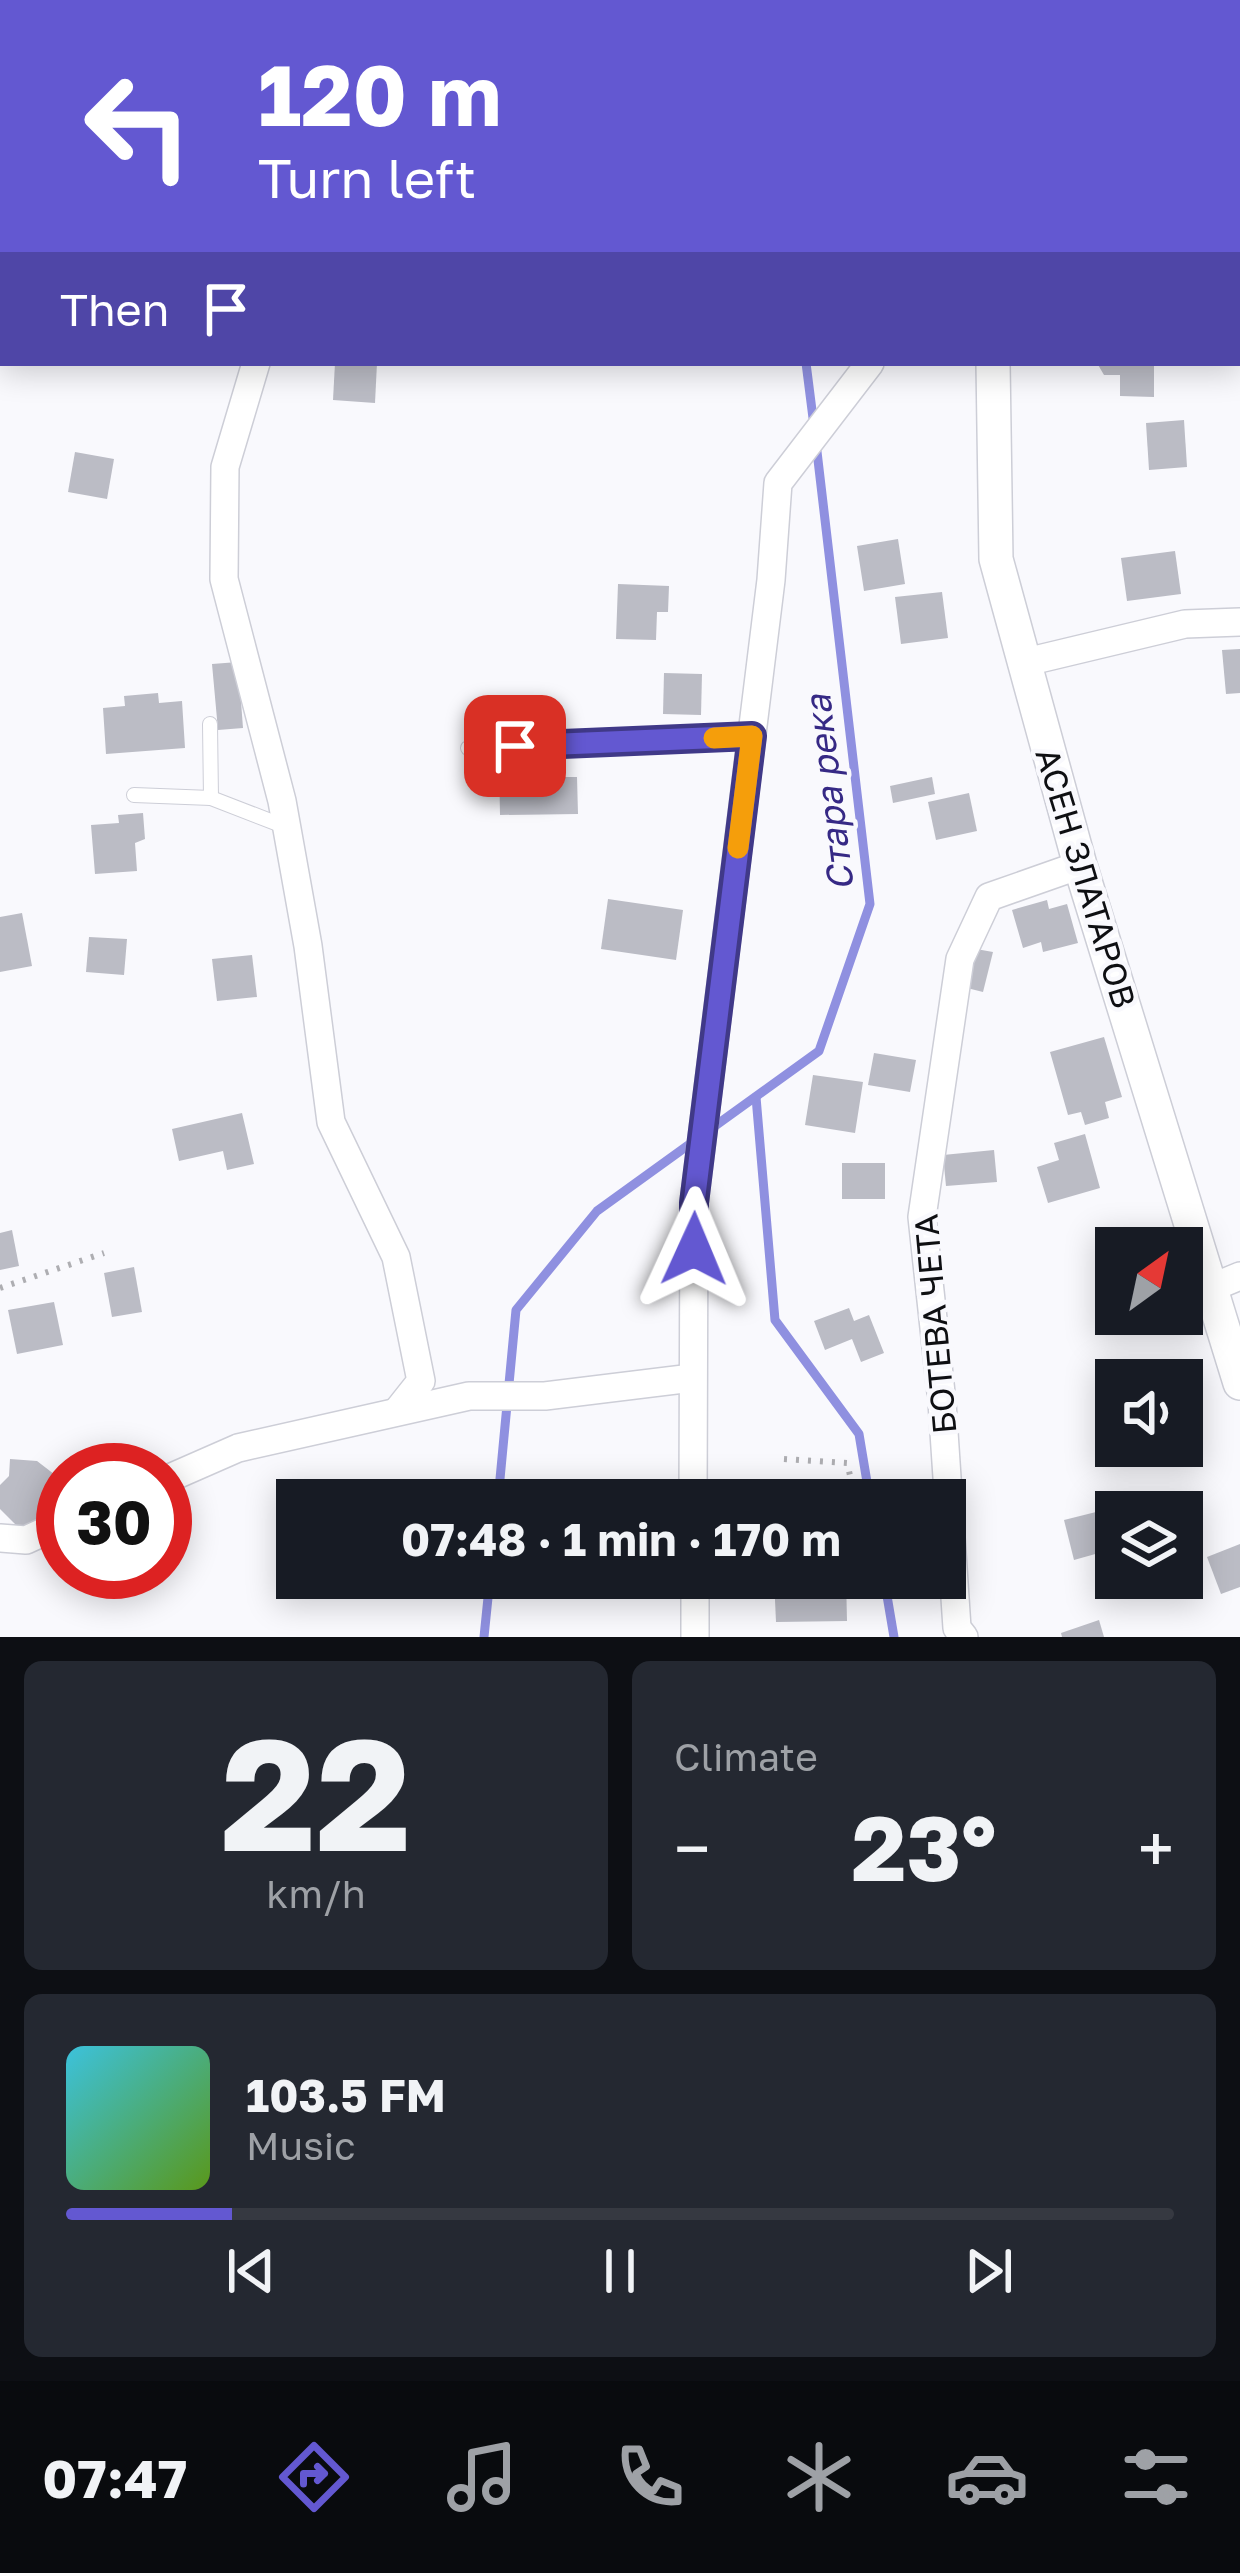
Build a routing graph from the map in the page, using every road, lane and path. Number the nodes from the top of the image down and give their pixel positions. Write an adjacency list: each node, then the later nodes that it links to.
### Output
1 (255, 366): 11 (street)
2 (993, 366): 5 (street, АСЕН ЗЛАТАРОВ)
3 (866, 369): 7 (street)
4 (1240, 622): 5 (street)
5 (1022, 662): 12 (street, АСЕН ЗЛАТАРОВ)
6 (210, 724): 10 (lane)
7 (752, 736): 8 (lane); 16 (street)
8 (468, 748)
9 (134, 795): 10 (lane)
10 (211, 798): 11 (lane)
11 (286, 827): 18 (street)
12 (1080, 865): 14 (street, АСЕН ЗЛАТАРОВ); 27 (street, БОТЕВА ЧЕТА)
13 (104, 1253): 15 (path)
14 (1225, 1282): 17 (street, АСЕН ЗЛАТАРОВ)
15 (0, 1288)
16 (692, 1378): 18 (street); 21 (street)
17 (1240, 1383)
18 (398, 1410): 20 (street)
19 (784, 1459): 22 (path)
20 (192, 1468)
21 (694, 1479)
22 (851, 1479)
23 (36, 1535): 24 (street)
24 (0, 1538)
25 (694, 1599): 26 (street)
26 (695, 1637)
27 (964, 1637)

